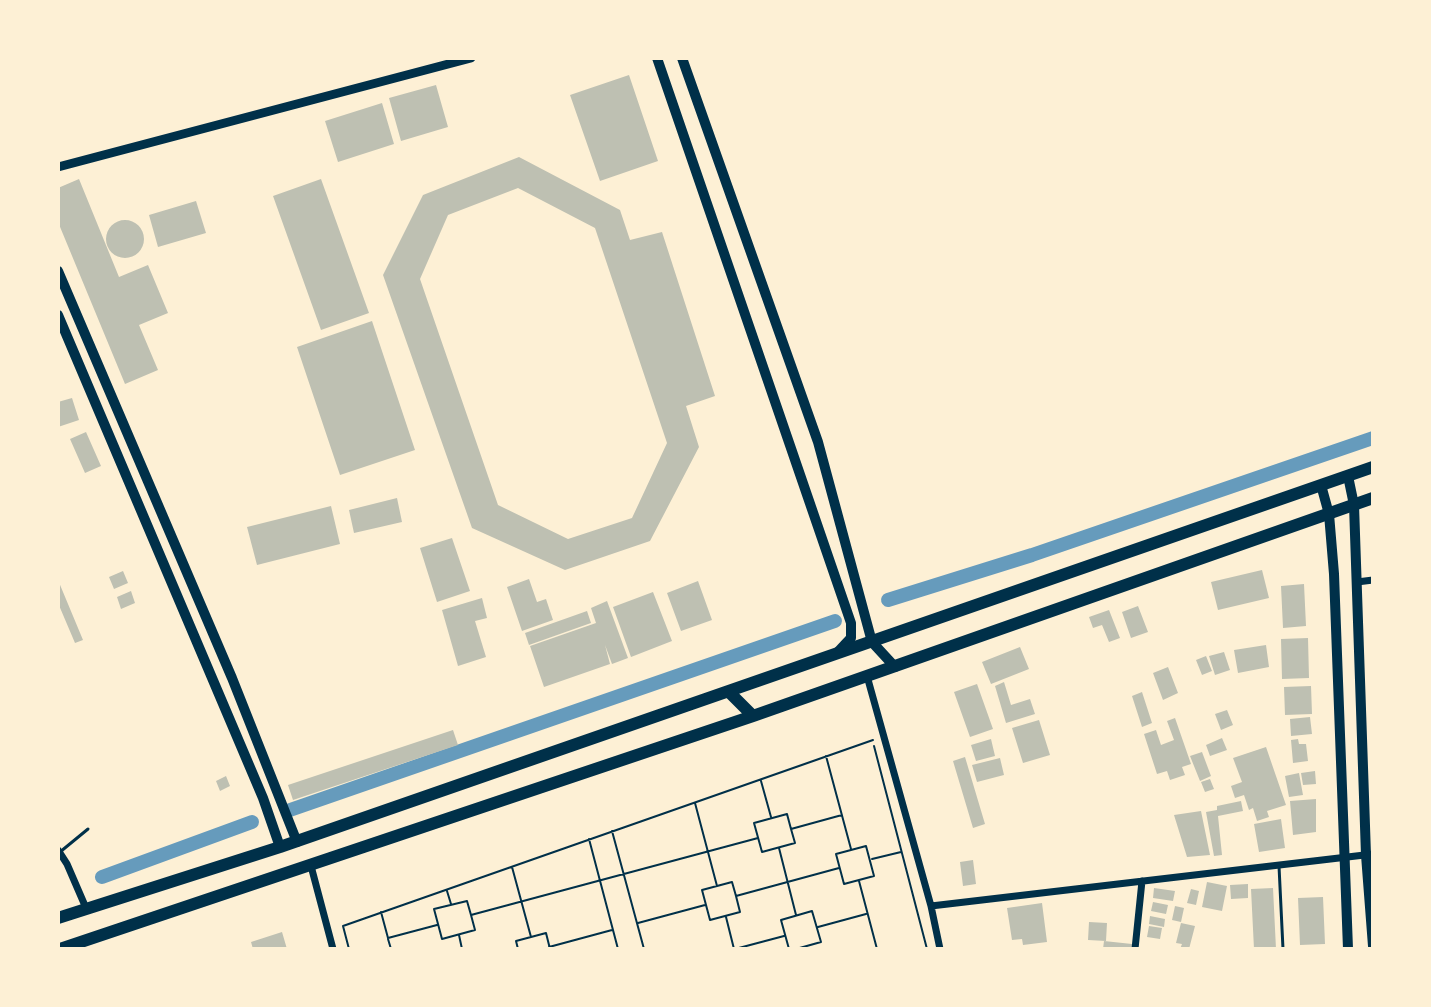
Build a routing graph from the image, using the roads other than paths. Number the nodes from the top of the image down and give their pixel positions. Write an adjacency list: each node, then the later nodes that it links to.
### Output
1 (471, 58): 4 (street)
2 (657, 58): 16 (main road)
3 (682, 58): 15 (main road)
4 (58, 167)
5 (58, 271): 22 (main road)
6 (58, 315): 23 (main road)
7 (1373, 467): 8 (highway)
8 (1348, 476): 9 (highway); 11 (main road)
9 (1321, 485): 12 (main road); 15 (highway)
10 (1373, 498): 11 (highway)
11 (1354, 505): 12 (highway); 14 (main road)
12 (1329, 514): 17 (highway); 26 (main road)
13 (1373, 580): 14 (street)
14 (1357, 582): 25 (main road)
15 (872, 642): 16 (highway); 17 (main road)
16 (833, 657): 19 (highway)
17 (895, 667): 18 (highway)
18 (867, 676): 20 (highway); 30 (street)
19 (729, 692): 20 (highway); 22 (highway)
20 (753, 716): 27 (highway)
21 (88, 829): 24 (lane)
22 (297, 842): 23 (highway)
23 (280, 847): 31 (highway)
24 (59, 851): 31 (street)
25 (1369, 854): 26 (street); 34 (main road)
26 (1343, 856): 28 (street); 40 (main road)
27 (311, 866): 33 (highway); 36 (street)
28 (1279, 866): 29 (street); 39 (lane)
29 (1142, 881): 30 (street); 38 (street)
30 (931, 906): 37 (street)
31 (86, 908): 32 (highway)
32 (58, 918)
33 (97, 943): 35 (highway)
34 (1373, 946)
35 (63, 948)
36 (333, 949)
37 (940, 949)
38 (1135, 949)
39 (1283, 949)
40 (1348, 949)

